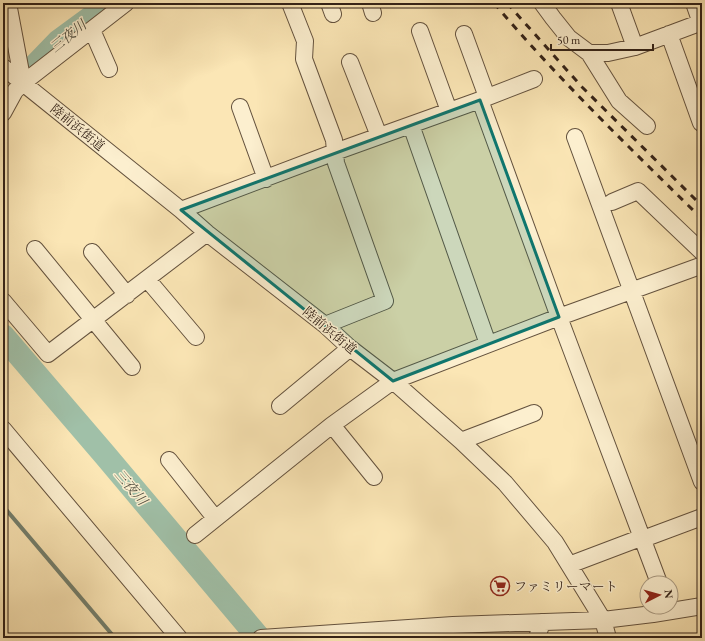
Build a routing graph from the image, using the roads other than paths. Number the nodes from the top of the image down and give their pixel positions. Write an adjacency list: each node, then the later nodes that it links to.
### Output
1 (8, 3): 18 (street)
2 (126, 3): 8 (street)
3 (290, 3): 28 (street)
4 (542, 3): 13 (street)
5 (618, 3): 12 (street)
6 (694, 3): 7 (street)
7 (702, 22): 11 (street)
8 (92, 30): 16 (street); 18 (street)
9 (420, 31): 21 (street)
10 (464, 34): 19 (street)
11 (669, 34): 12 (street); 23 (street)
12 (635, 47): 13 (street)
13 (589, 53): 25 (street)
14 (350, 62): 26 (street)
15 (3, 67): 18 (street, 陸前浜街道)
16 (109, 69)
17 (534, 79): 19 (street)
18 (23, 83): 22 (street); 31 (street, 陸前浜街道)
19 (483, 98): 21 (street); 41 (street)
20 (240, 107): 29 (street)
21 (449, 111): 24 (street)
22 (3, 113)
23 (701, 123)
24 (411, 125): 26 (street); 45 (street)
25 (647, 126)
26 (379, 136): 28 (street)
27 (576, 137): 38 (street)
28 (335, 152): 29 (street); 43 (street)
29 (266, 179): 31 (street)
30 (612, 202): 35 (street)
31 (181, 210): 32 (street, 陸前浜街道)
32 (207, 233): 37 (street); 43 (street, 陸前浜街道)
33 (35, 249): 42 (street)
34 (92, 252): 39 (street)
35 (702, 252)
36 (702, 268): 38 (street)
37 (147, 279): 39 (street); 44 (street)
38 (632, 291): 41 (street); 56 (street)
39 (127, 295): 42 (street)
40 (3, 301): 42 (street)
41 (559, 317): 45 (street); 60 (street)
42 (93, 320): 47 (street)
43 (325, 324): 46 (street, 陸前浜街道)
44 (196, 337)
45 (488, 344): 48 (street)
46 (350, 348): 48 (street, 陸前浜街道); 49 (street)
47 (132, 367)
48 (393, 381): 51 (street); 53 (street, 陸前浜街道)
49 (280, 406)
50 (534, 413): 53 (street)
51 (332, 425): 55 (street); 58 (street)
52 (3, 429): 70 (street)
53 (462, 441): 61 (street, 陸前浜街道)
54 (169, 460): 58 (street)
55 (374, 477)
56 (702, 482)
57 (702, 517): 60 (street)
58 (216, 518): 59 (street)
59 (195, 535)
60 (643, 539): 61 (street); 62 (street)
61 (569, 565): 66 (street, 陸前浜街道)
62 (656, 575)
63 (702, 606): 64 (street)
64 (679, 608)
65 (639, 614): 66 (street)
66 (603, 620): 67 (street); 73 (street, 陸前浜街道)
67 (542, 622): 68 (street); 72 (street)
68 (453, 631): 69 (street)
69 (288, 637): 71 (street)
70 (179, 638)
71 (261, 638)
72 (537, 638)
73 (608, 638)

